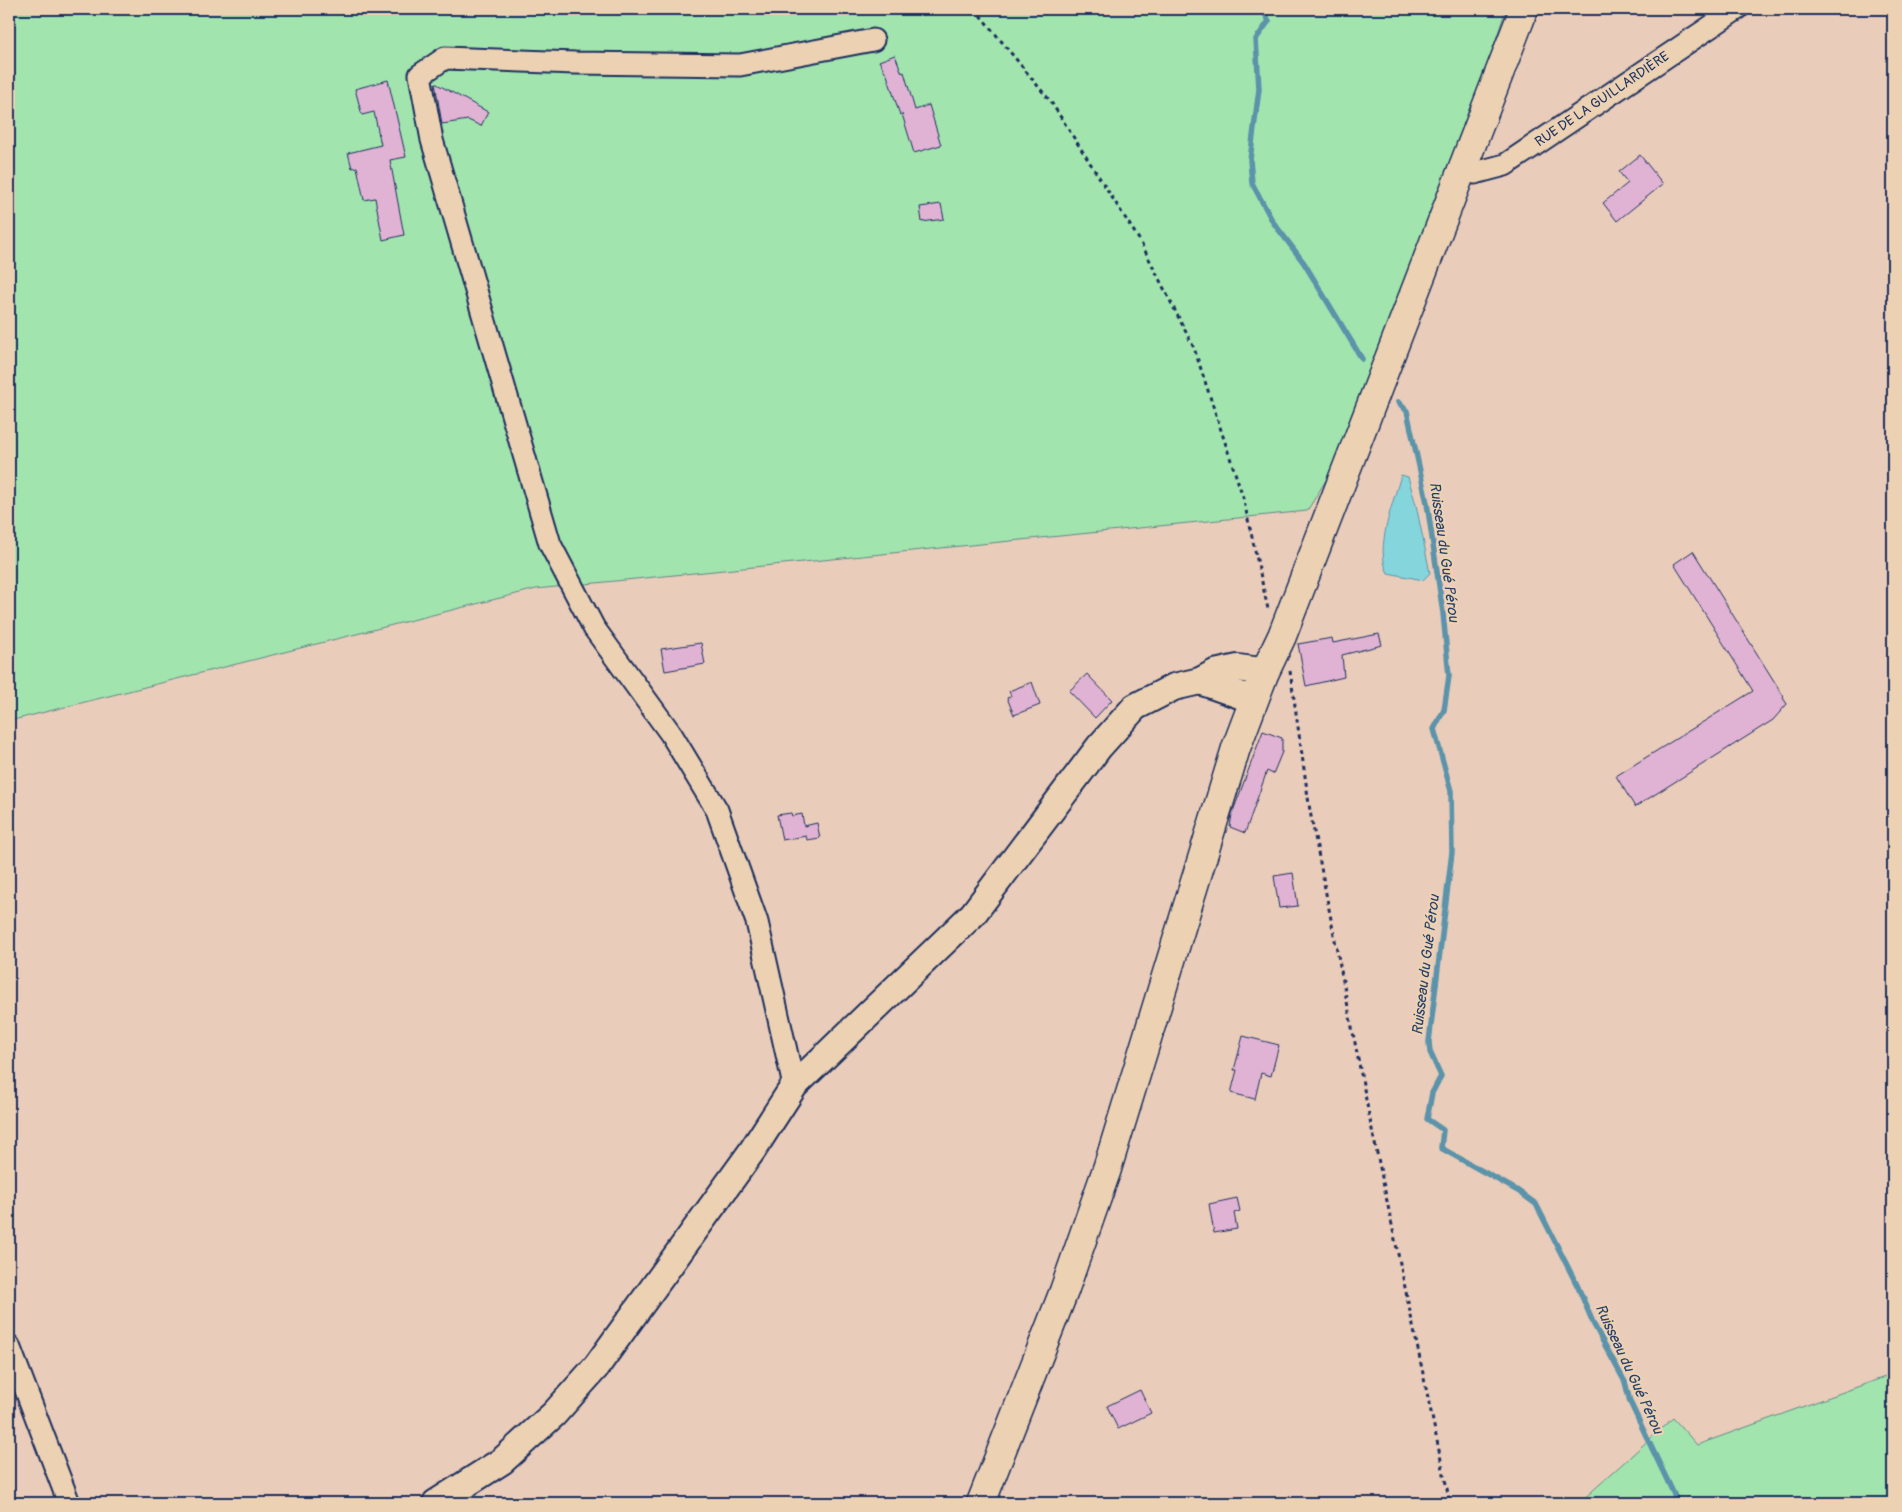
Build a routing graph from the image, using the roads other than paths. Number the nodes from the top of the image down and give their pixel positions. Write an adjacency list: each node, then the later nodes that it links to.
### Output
1 (1524, 9): 4 (main road)
2 (1737, 9): 4 (street, RUE DE LA GUILLARDIÈRE)
3 (873, 40): 8 (street)
4 (1462, 170): 5 (main road)
5 (1264, 674): 6 (street); 7 (main road)
6 (1200, 681): 7 (street); 8 (street)
7 (1254, 700): 12 (main road)
8 (794, 1086): 11 (street)
9 (9, 1346): 10 (street)
10 (69, 1503)
11 (436, 1503)
12 (981, 1503)

